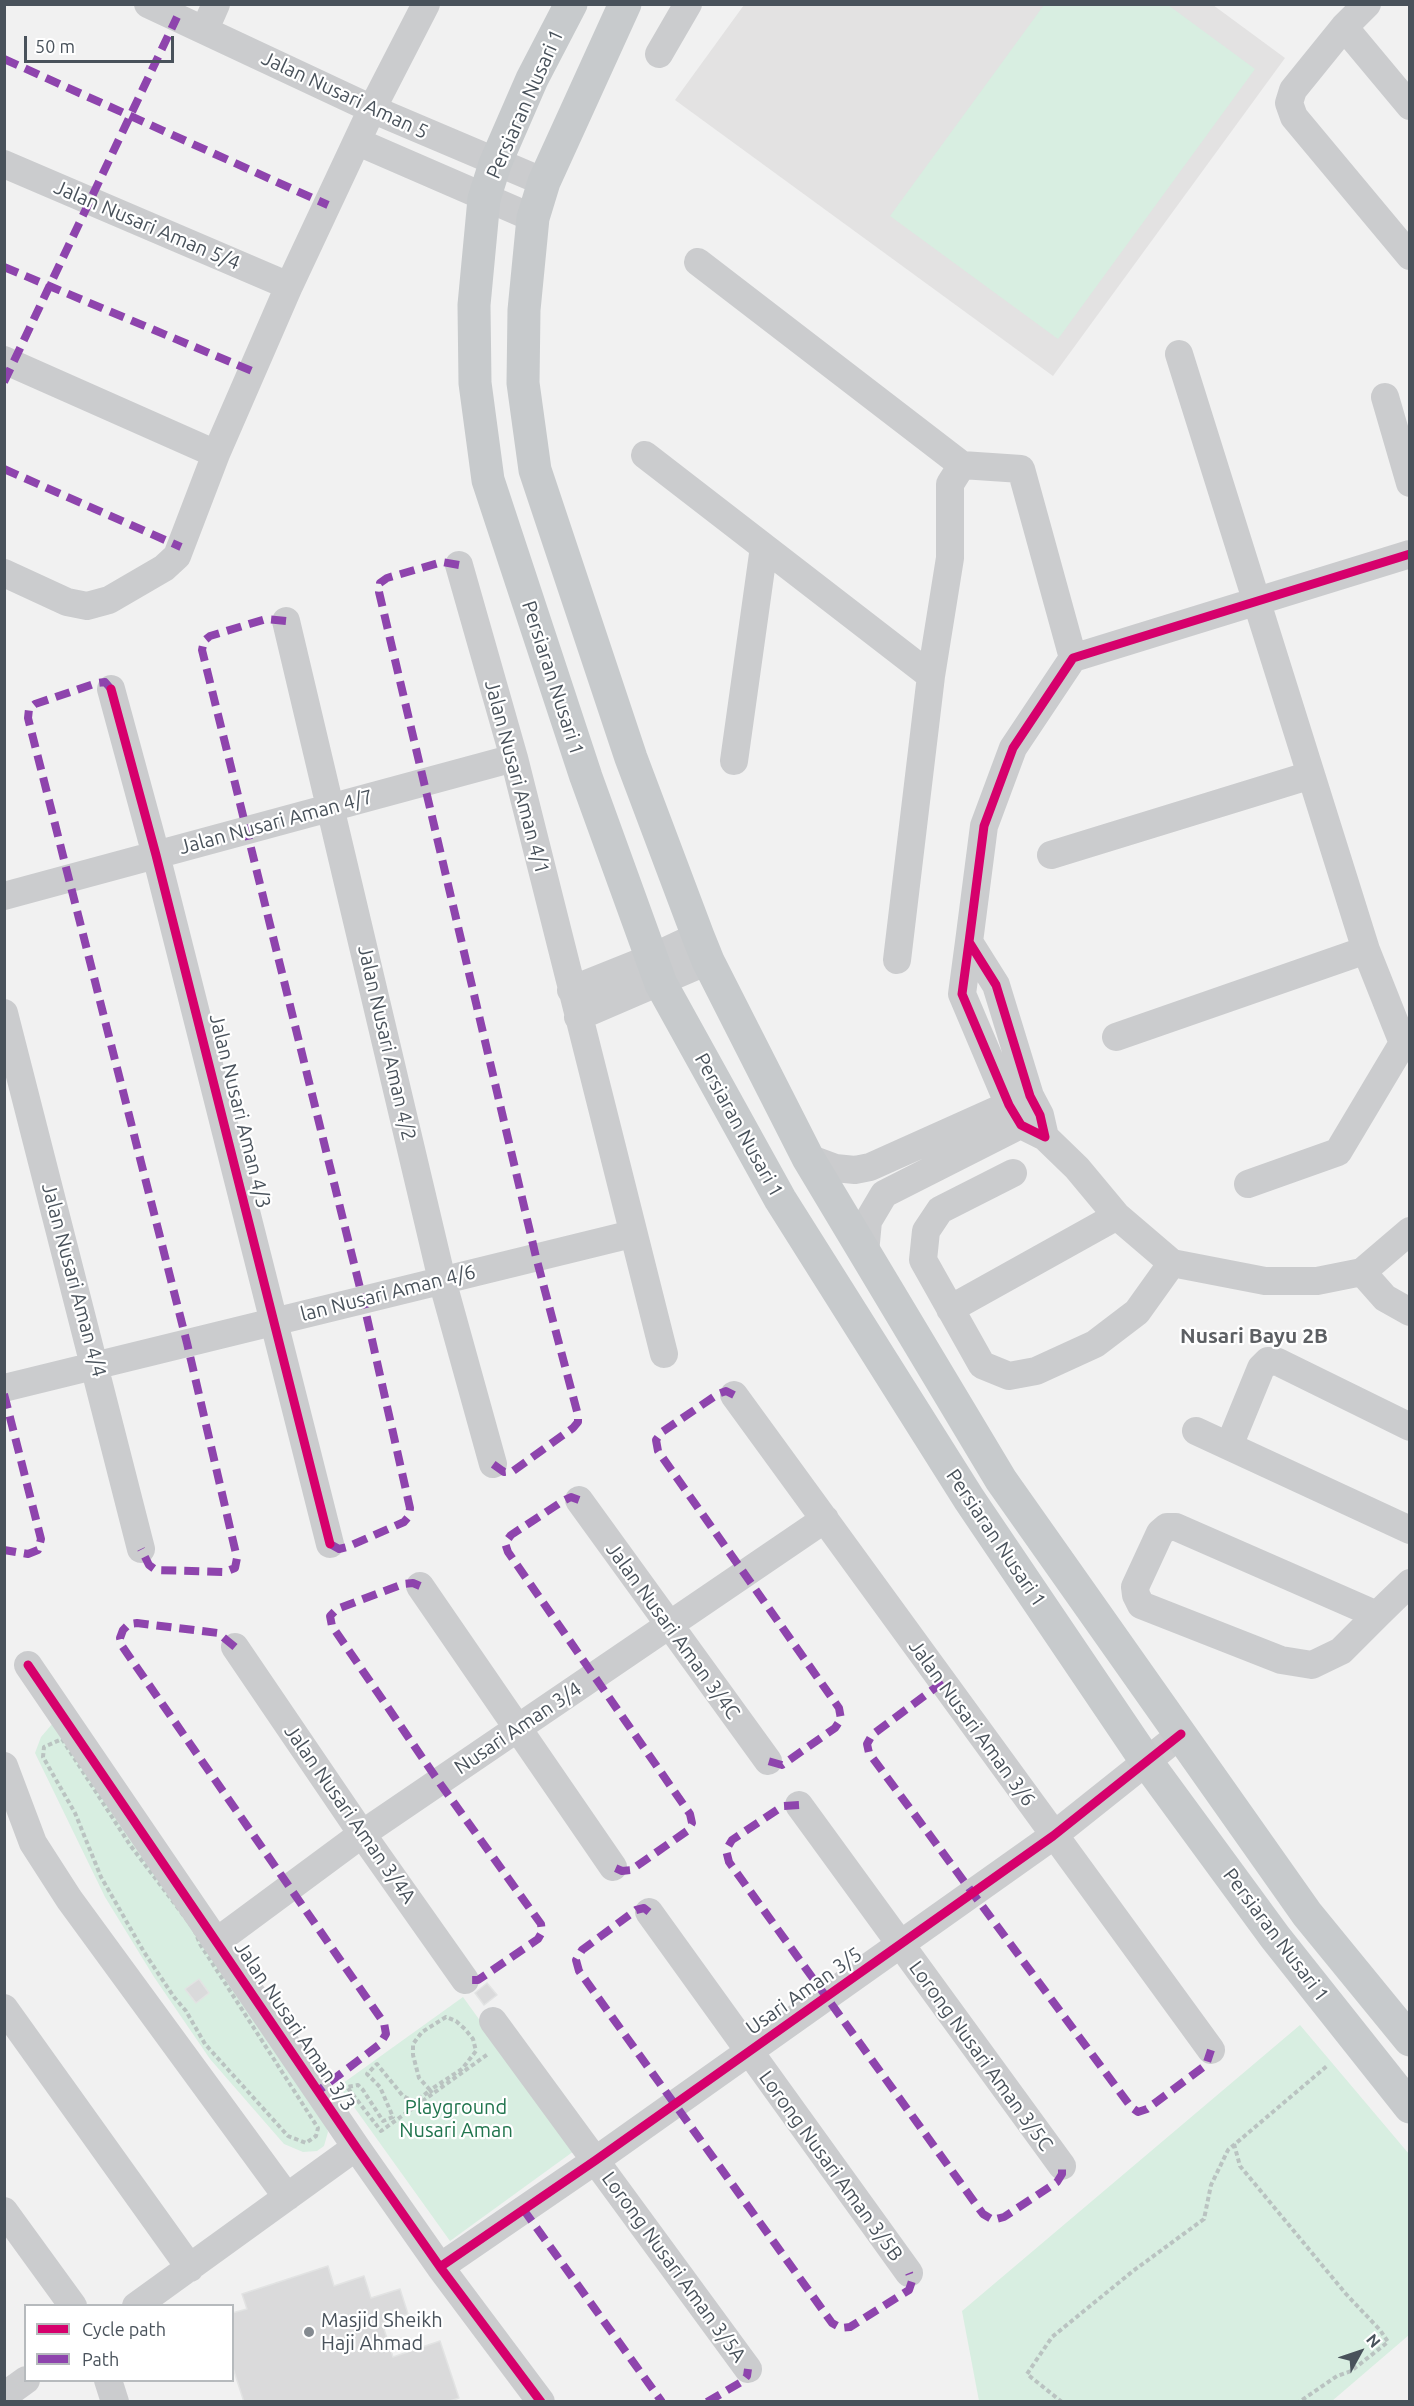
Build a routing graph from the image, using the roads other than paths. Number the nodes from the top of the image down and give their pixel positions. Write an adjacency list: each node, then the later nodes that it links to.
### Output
1 (148, 4): 7 (street, Jalan Nusari Aman 5)
2 (426, 4): 11 (street)
3 (571, 4): 14 (main road, Persiaran Nusari 1)
4 (625, 4): 15 (main road, Persiaran Nusari 1)
5 (688, 4): 9 (street)
6 (1367, 4): 8 (street)
7 (210, 16): 11 (street, Jalan Nusari Aman 5)
8 (1344, 27): 10 (street); 18 (street)
9 (659, 54)
10 (1410, 106)
11 (372, 109): 12 (street); 14 (street, Jalan Nusari Aman 5)
12 (358, 142): 16 (street, Jalan Nusari Aman 5); 20 (street)
13 (4, 164): 20 (street, Jalan Nusari Aman 5/4)
14 (495, 164): 15 (street, Jalan Nusari Aman 5); 16 (main road, Persiaran Nusari 1)
15 (544, 182): 17 (main road, Persiaran Nusari 1)
16 (484, 199): 17 (street, Jalan Nusari Aman 5); 47 (main road, Persiaran Nusari 1)
17 (533, 218): 44 (main road, Persiaran Nusari 1)
18 (1410, 256)
19 (698, 262): 26 (street)
20 (289, 286): 24 (street)
21 (1179, 354): 32 (street)
22 (4, 360): 24 (street)
23 (1385, 397): 27 (street)
24 (216, 454): 31 (street)
25 (645, 455): 28 (street)
26 (962, 465): 34 (street); 35 (street)
27 (1410, 483)
28 (764, 547): 35 (street); 38 (street)
29 (1410, 554): 32 (street)
30 (459, 566): 37 (street, Jalan Nusari Aman 4/1)
31 (4, 573)
32 (1255, 602): 34 (street); 39 (street)
33 (286, 621): 40 (street, Jalan Nusari Aman 4/2)
34 (1073, 658): 52 (street)
35 (931, 676): 46 (street)
36 (111, 688): 41 (street, Jalan Nusari Aman 4/3)
37 (514, 758): 40 (street, Jalan Nusari Aman 4/7); 48 (street, Jalan Nusari Aman 4/1)
38 (734, 761)
39 (1311, 775): 42 (street); 45 (street)
40 (332, 807): 41 (street, Jalan Nusari Aman 4/7); 62 (street, Jalan Nusari Aman 4/2)
41 (156, 855): 43 (street, Jalan Nusari Aman 4/7); 65 (street, Jalan Nusari Aman 4/3)
42 (1051, 855)
43 (4, 896)
44 (703, 948): 47 (street); 53 (main road, Persiaran Nusari 1)
45 (1366, 950): 50 (street); 51 (street)
46 (897, 960)
47 (656, 971): 48 (street); 88 (main road, Persiaran Nusari 1)
48 (575, 1004): 58 (street, Jalan Nusari Aman 4/1)
49 (4, 1013): 67 (street, Jalan Nusari Aman 4/4)
50 (1116, 1037)
51 (1407, 1044): 55 (street)
52 (1029, 1115): 53 (street); 56 (street); 59 (street)
53 (808, 1158): 59 (main road, Persiaran Nusari 1)
54 (1012, 1173): 63 (street)
55 (1248, 1184)
56 (1117, 1216): 60 (street); 63 (street)
57 (1410, 1231): 61 (street)
58 (632, 1234): 62 (street, lan Nusari Aman 4/6); 66 (street, Jalan Nusari Aman 4/1)
59 (865, 1253): 86 (main road, Persiaran Nusari 1)
60 (1172, 1263): 61 (street); 63 (street)
61 (1362, 1272): 64 (street)
62 (442, 1280): 65 (street, lan Nusari Aman 4/6); 73 (street, Jalan Nusari Aman 4/2)
63 (950, 1309)
64 (1410, 1312)
65 (275, 1322): 67 (street, lan Nusari Aman 4/6); 77 (street, Jalan Nusari Aman 4/3)
66 (664, 1354)
67 (96, 1365): 68 (street, lan Nusari Aman 4/6); 78 (street, Jalan Nusari Aman 4/4)
68 (4, 1388)
69 (734, 1395): 75 (street, Jalan Nusari Aman 3/6)
70 (1410, 1427): 72 (street)
71 (1196, 1431): 72 (street)
72 (1229, 1446): 76 (street)
73 (493, 1464)
74 (579, 1500): 82 (street, Jalan Nusari Aman 3/4C)
75 (825, 1519): 82 (street, Nusari Aman 3/4); 92 (street, Jalan Nusari Aman 3/6)
76 (1410, 1530)
77 (330, 1544)
78 (141, 1549)
79 (1410, 1583): 81 (street)
80 (420, 1586): 85 (street)
81 (1377, 1615): 81 (street)
82 (668, 1625): 85 (street, Nusari Aman 3/4); 87 (street, Jalan Nusari Aman 3/4C)
83 (236, 1647): 91 (street, Jalan Nusari Aman 3/4A)
84 (28, 1665): 95 (street, Jalan Nusari Aman 3/3)
85 (518, 1728): 91 (street, Nusari Aman 3/4); 93 (street)
86 (1180, 1734): 88 (street, Usari Aman 3/5); 100 (main road, Persiaran Nusari 1)
87 (768, 1761)
88 (1146, 1761): 92 (street, Usari Aman 3/5); 103 (main road, Persiaran Nusari 1)
89 (4, 1766): 107 (street)
90 (799, 1805): 96 (street, Lorong Nusari Aman 3/5C)
91 (362, 1834): 95 (street, Nusari Aman 3/4); 97 (street, Jalan Nusari Aman 3/4A)
92 (1053, 1836): 96 (street, Usari Aman 3/5); 101 (street, Jalan Nusari Aman 3/6)
93 (613, 1867)
94 (650, 1912): 102 (street, Lorong Nusari Aman 3/5B)
95 (208, 1943): 104 (street, Jalan Nusari Aman 3/3)
96 (900, 1945): 102 (street, Usari Aman 3/5); 106 (street, Lorong Nusari Aman 3/5C)
97 (465, 1980)
98 (4, 2008): 110 (street)
99 (493, 2020): 105 (street, Lorong Nusari Aman 3/5A)
100 (1410, 2040)
101 (1211, 2050)
102 (748, 2052): 105 (street, Usari Aman 3/5); 111 (street, Lorong Nusari Aman 3/5B)
103 (1410, 2107)
104 (356, 2147): 107 (street); 109 (street, Jalan Nusari Aman 3/3)
105 (596, 2160): 109 (street, Usari Aman 3/5); 114 (street, Lorong Nusari Aman 3/5A)
106 (1062, 2166)
107 (287, 2197): 110 (street)
108 (4, 2211): 112 (street)
109 (440, 2267): 123 (street, Jalan Nusari Aman 3/3)
110 (190, 2268): 113 (street)
111 (909, 2273)
112 (72, 2304)
113 (139, 2304)
114 (748, 2369)
115 (4, 2377): 116 (street)
116 (24, 2380)
117 (24, 2382): 120 (street)
118 (26, 2382): 121 (street)
119 (109, 2382): 122 (street)
120 (4, 2396)
121 (20, 2402)
122 (115, 2402)
123 (541, 2402)

